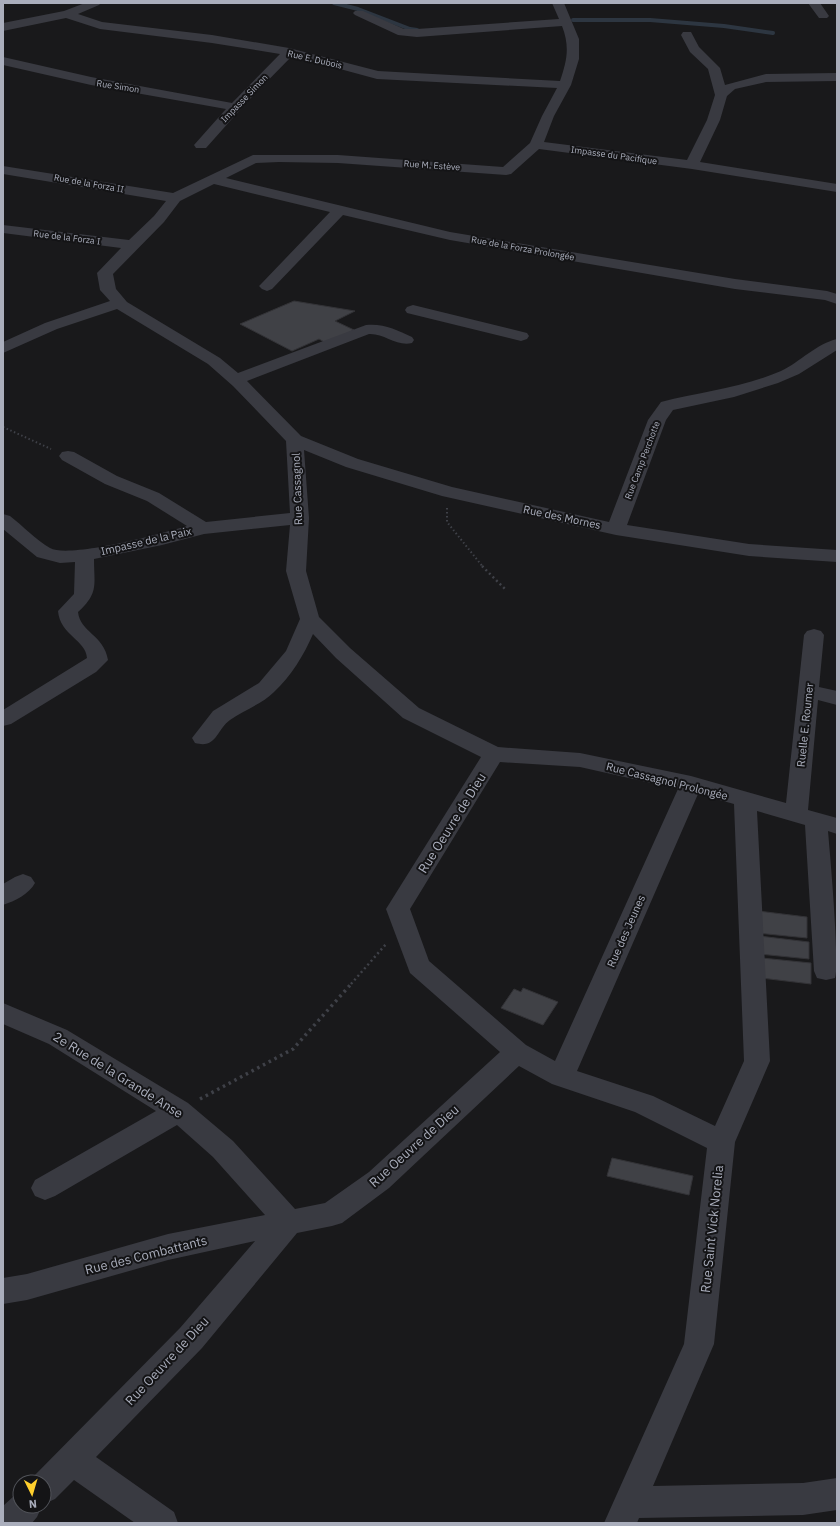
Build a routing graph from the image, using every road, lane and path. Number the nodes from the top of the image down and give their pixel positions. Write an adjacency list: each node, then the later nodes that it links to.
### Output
1 (95, 3): 5 (street)
2 (558, 3): 7 (street, Rue M. Estève)
3 (814, 3): 6 (street)
4 (360, 13): 7 (street)
5 (67, 14): 8 (street); 10 (street, Rue E. Dubois)
6 (823, 16)
7 (567, 22): 13 (street, Rue M. Estève)
8 (3, 27)
9 (687, 35): 14 (street)
10 (289, 52): 13 (street, Rue E. Dubois); 15 (street, Impasse Simon)
11 (3, 61): 15 (street, Rue Simon)
12 (837, 77): 14 (street)
13 (565, 85): 17 (street, Rue M. Estève)
14 (721, 95): 18 (street)
15 (234, 107): 16 (street, Impasse Simon)
16 (202, 145)
17 (536, 145): 18 (street, Impasse du Pacifique); 20 (street, Rue M. Estève)
18 (692, 165): 21 (street, Impasse du Pacifique)
19 (3, 170): 22 (street, Rue de la Forza II)
20 (212, 179): 22 (street, Rue M. Estève); 23 (street, Rue de la Forza Prolongée)
21 (837, 188)
22 (175, 198): 25 (street, Rue Cassagnol)
23 (340, 210): 26 (street); 27 (street, Rue de la Forza Prolongée)
24 (3, 229): 25 (street, Rue de la Forza I)
25 (131, 245): 28 (street, Rue Cassagnol)
26 (267, 286)
27 (837, 300)
28 (120, 303): 33 (street); 34 (street, Rue Cassagnol)
29 (413, 310): 30 (street)
30 (521, 336)
31 (406, 340): 34 (street)
32 (837, 344): 42 (street, Rue Camp Perchotte)
33 (3, 348)
34 (236, 379): 36 (street, Rue Cassagnol)
35 (3, 427): 37 (path)
36 (295, 440): 38 (street, Rue des Mornes); 39 (street, Rue Cassagnol)
37 (68, 456): 41 (street)
38 (448, 492): 42 (street, Rue des Mornes); 45 (path)
39 (300, 518): 41 (street, Impasse de la Paix); 46 (street, Rue Cassagnol)
40 (3, 520): 43 (street, Impasse de la Paix)
41 (203, 528): 43 (street, Impasse de la Paix)
42 (616, 529): 44 (street, Rue des Mornes)
43 (85, 555): 50 (street)
44 (837, 556)
45 (505, 589)
46 (310, 620): 51 (street); 52 (street, Rue Cassagnol)
47 (814, 635): 48 (street, Ruelle E. Roumer)
48 (808, 692): 49 (street); 55 (street, Ruelle E. Roumer)
49 (837, 698)
50 (3, 718)
51 (202, 738)
52 (494, 754): 53 (street, Rue Cassagnol Prolongée); 58 (street, Rue Oeuvre de Dieu)
53 (691, 784): 54 (street, Rue Cassagnol Prolongée); 62 (street, Rue des Jeunes)
54 (745, 800): 55 (street, Rue Cassagnol Prolongée); 64 (street, Rue Saint Vick Norelia)
55 (816, 820): 59 (street, Ruelle E. Roumer)
56 (23, 883): 57 (street)
57 (3, 896)
58 (404, 924): 61 (street, Rue Oeuvre de Dieu); 63 (path)
59 (826, 971)
60 (3, 1013): 63 (street, 2e Rue de la Grande Anse)
61 (517, 1052): 62 (street); 66 (street, Rue Oeuvre de Dieu)
62 (561, 1077): 64 (street)
63 (179, 1111): 65 (street); 66 (street, 2e Rue de la Grande Anse)
64 (721, 1142): 71 (street, Rue Saint Vick Norelia)
65 (45, 1188)
66 (289, 1222): 67 (street, Rue des Combattants); 68 (street, Rue Oeuvre de Dieu)
67 (3, 1291)
68 (73, 1460): 69 (street, Rue Oeuvre de Dieu); 74 (street)
69 (52, 1480)
70 (837, 1494): 71 (street)
71 (625, 1512)
72 (18, 1514): 73 (street)
73 (9, 1523)
74 (162, 1523)

